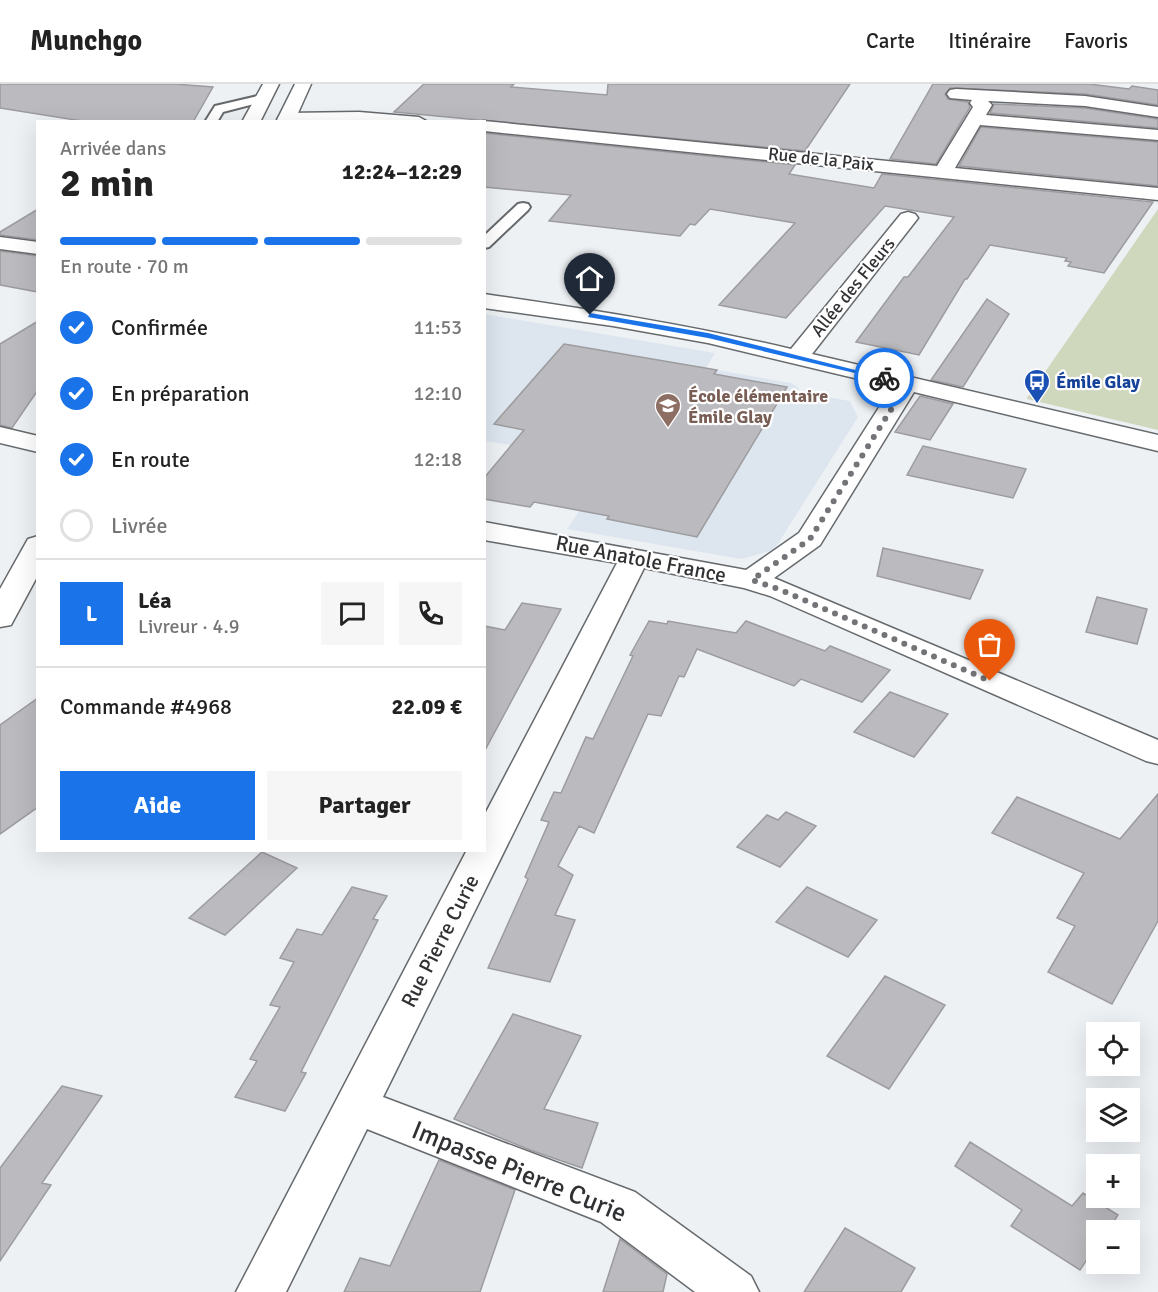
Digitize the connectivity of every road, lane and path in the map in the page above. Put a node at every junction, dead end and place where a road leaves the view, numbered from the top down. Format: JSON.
{"nodes":[{"id":1,"x":303,"y":84,"type":"edge"},
{"id":2,"x":952,"y":89,"type":"edge"},
{"id":3,"x":266,"y":92,"type":"edge"},
{"id":4,"x":1158,"y":112,"type":"edge"},
{"id":5,"x":974,"y":119,"type":"junction"},
{"id":6,"x":212,"y":120,"type":"edge"},
{"id":7,"x":252,"y":120,"type":"edge"},
{"id":8,"x":286,"y":120,"type":"edge"},
{"id":9,"x":395,"y":120,"type":"edge"},
{"id":10,"x":486,"y":126,"type":"edge"},
{"id":11,"x":1158,"y":135,"type":"edge"},
{"id":12,"x":943,"y":172,"type":"junction"},
{"id":13,"x":1158,"y":194,"type":"edge"},
{"id":14,"x":523,"y":207,"type":"dead end"},
{"id":15,"x":908,"y":218,"type":"dead end"},
{"id":16,"x":486,"y":242,"type":"edge"},
{"id":17,"x":0,"y":243,"type":"edge"},
{"id":18,"x":36,"y":248,"type":"edge"},
{"id":19,"x":486,"y":301,"type":"edge"},
{"id":20,"x":798,"y":356,"type":"junction"},
{"id":21,"x":907,"y":384,"type":"junction"},
{"id":22,"x":0,"y":435,"type":"edge"},
{"id":23,"x":1158,"y":443,"type":"edge"},
{"id":24,"x":36,"y":444,"type":"edge"},
{"id":25,"x":486,"y":531,"type":"edge"},
{"id":26,"x":36,"y":549,"type":"edge"},
{"id":27,"x":635,"y":557,"type":"junction"},
{"id":28,"x":752,"y":580,"type":"junction"},
{"id":29,"x":0,"y":618,"type":"edge"},
{"id":30,"x":1158,"y":753,"type":"edge"},
{"id":31,"x":486,"y":850,"type":"edge"},
{"id":32,"x":485,"y":852,"type":"edge"},
{"id":33,"x":356,"y":1106,"type":"junction"},
{"id":34,"x":261,"y":1292,"type":"edge"},
{"id":35,"x":734,"y":1292,"type":"edge"}],
"edges":[{"from":1,"to":8,"type":"street"},
{"from":2,"to":4,"type":"street"},
{"from":2,"to":5,"type":"street"},
{"from":3,"to":6,"type":"lane"},
{"from":3,"to":7,"type":"street"},
{"from":5,"to":11,"type":"street"},
{"from":5,"to":12,"type":"street"},
{"from":8,"to":9,"type":"street"},
{"from":10,"to":12,"type":"street","name":"Rue de la Paix"},
{"from":12,"to":13,"type":"street","name":"Rue de la Paix"},
{"from":14,"to":16,"type":"lane"},
{"from":15,"to":20,"type":"street","name":"Allée des Fleurs"},
{"from":17,"to":18,"type":"street"},
{"from":19,"to":20,"type":"street"},
{"from":20,"to":21,"type":"street"},
{"from":21,"to":23,"type":"street"},
{"from":21,"to":28,"type":"street"},
{"from":22,"to":24,"type":"street"},
{"from":25,"to":27,"type":"street","name":"Rue Anatole France"},
{"from":26,"to":29,"type":"street"},
{"from":27,"to":28,"type":"street","name":"Rue Anatole France"},
{"from":27,"to":31,"type":"street","name":"Rue Pierre Curie"},
{"from":28,"to":30,"type":"street","name":"Rue Anatole France"},
{"from":32,"to":33,"type":"street","name":"Rue Pierre Curie"},
{"from":33,"to":34,"type":"street","name":"Rue Pierre Curie"},
{"from":33,"to":35,"type":"street","name":"Impasse Pierre Curie"}]}
